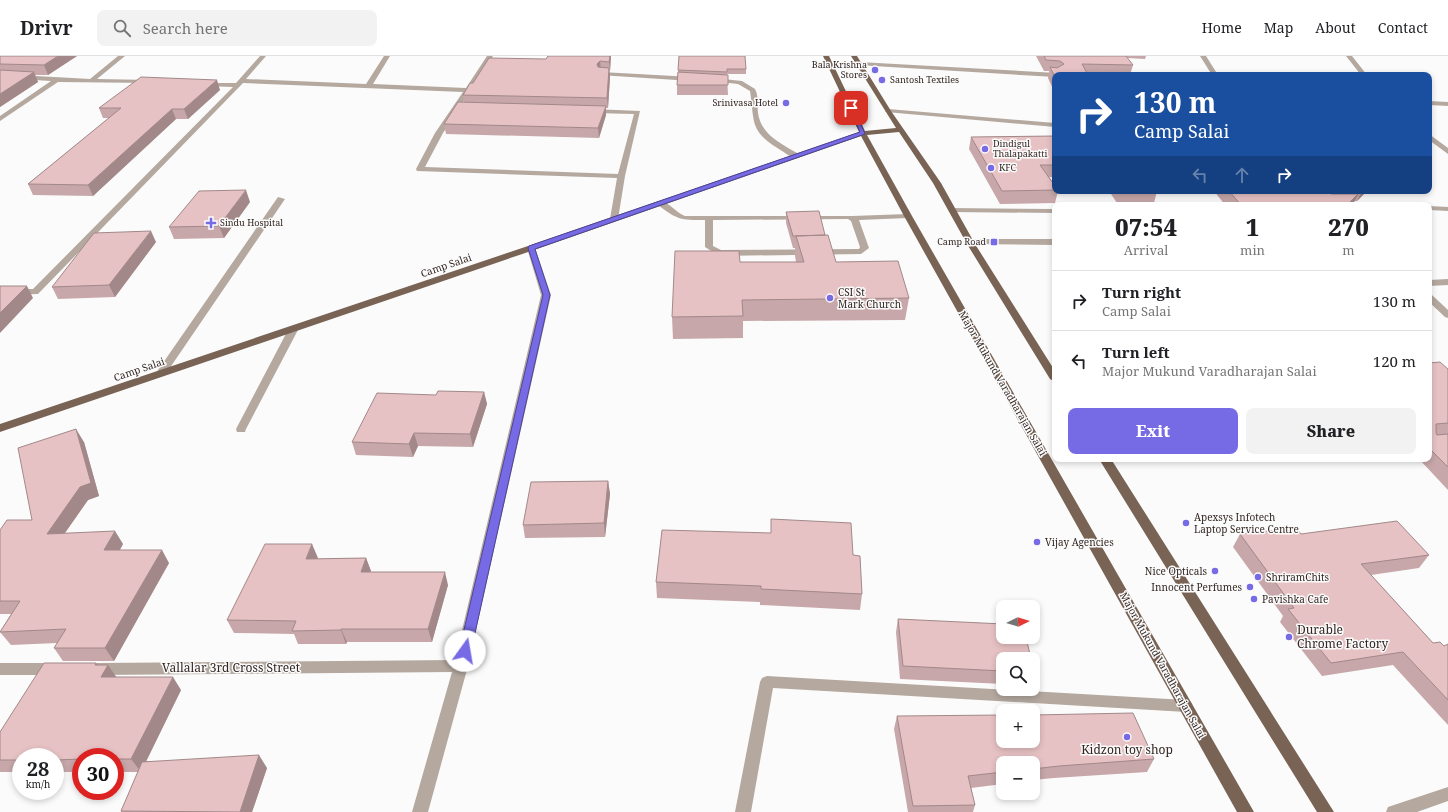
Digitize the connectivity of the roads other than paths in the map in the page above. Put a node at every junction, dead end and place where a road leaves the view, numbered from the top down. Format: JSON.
{"nodes":[{"id":1,"x":122,"y":56,"type":"edge"},
{"id":2,"x":263,"y":56,"type":"edge"},
{"id":3,"x":387,"y":56,"type":"edge"},
{"id":4,"x":490,"y":56,"type":"edge"},
{"id":5,"x":826,"y":56,"type":"edge"},
{"id":6,"x":854,"y":56,"type":"edge"},
{"id":7,"x":1203,"y":56,"type":"edge"},
{"id":8,"x":1349,"y":56,"type":"edge"},
{"id":9,"x":859,"y":64,"type":"junction"},
{"id":10,"x":1212,"y":72,"type":"edge"},
{"id":11,"x":1362,"y":72,"type":"edge"},
{"id":12,"x":601,"y":74,"type":"edge"},
{"id":13,"x":1052,"y":75,"type":"edge"},
{"id":14,"x":0,"y":76,"type":"edge"},
{"id":15,"x":701,"y":79,"type":"edge"},
{"id":16,"x":57,"y":80,"type":"junction"},
{"id":17,"x":708,"y":80,"type":"edge"},
{"id":18,"x":91,"y":81,"type":"junction"},
{"id":19,"x":161,"y":83,"type":"edge"},
{"id":20,"x":240,"y":83,"type":"junction"},
{"id":21,"x":200,"y":84,"type":"edge"},
{"id":22,"x":369,"y":85,"type":"junction"},
{"id":23,"x":467,"y":90,"type":"junction"},
{"id":24,"x":1432,"y":96,"type":"edge"},
{"id":25,"x":1448,"y":97,"type":"edge"},
{"id":26,"x":1432,"y":103,"type":"edge"},
{"id":27,"x":1448,"y":104,"type":"edge"},
{"id":28,"x":582,"y":111,"type":"edge"},
{"id":29,"x":888,"y":111,"type":"junction"},
{"id":30,"x":0,"y":119,"type":"edge"},
{"id":31,"x":1052,"y":125,"type":"edge"},
{"id":32,"x":901,"y":130,"type":"junction"},
{"id":33,"x":863,"y":133,"type":"junction"},
{"id":34,"x":1432,"y":139,"type":"edge"},
{"id":35,"x":1448,"y":152,"type":"edge"},
{"id":36,"x":796,"y":156,"type":"junction"},
{"id":37,"x":621,"y":176,"type":"junction"},
{"id":38,"x":281,"y":199,"type":"dead end"},
{"id":39,"x":661,"y":203,"type":"junction"},
{"id":40,"x":1432,"y":208,"type":"edge"},
{"id":41,"x":1448,"y":209,"type":"edge"},
{"id":42,"x":952,"y":210,"type":"junction"},
{"id":43,"x":1052,"y":211,"type":"edge"},
{"id":44,"x":908,"y":216,"type":"junction"},
{"id":45,"x":852,"y":218,"type":"junction"},
{"id":46,"x":614,"y":219,"type":"junction"},
{"id":47,"x":709,"y":219,"type":"junction"},
{"id":48,"x":970,"y":242,"type":"junction"},
{"id":49,"x":1052,"y":242,"type":"edge"},
{"id":50,"x":531,"y":248,"type":"junction"},
{"id":51,"x":1448,"y":282,"type":"edge"},
{"id":52,"x":1432,"y":283,"type":"edge"},
{"id":53,"x":0,"y":292,"type":"edge"},
{"id":54,"x":1432,"y":300,"type":"edge"},
{"id":55,"x":1448,"y":315,"type":"edge"},
{"id":56,"x":294,"y":328,"type":"junction"},
{"id":57,"x":1052,"y":373,"type":"edge"},
{"id":58,"x":161,"y":374,"type":"junction"},
{"id":59,"x":0,"y":428,"type":"edge"},
{"id":60,"x":241,"y":428,"type":"dead end"},
{"id":61,"x":1107,"y":462,"type":"edge"},
{"id":62,"x":461,"y":666,"type":"junction"},
{"id":63,"x":0,"y":670,"type":"edge"},
{"id":64,"x":1186,"y":706,"type":"junction"},
{"id":65,"x":1448,"y":794,"type":"edge"},
{"id":66,"x":420,"y":812,"type":"edge"},
{"id":67,"x":743,"y":812,"type":"edge"},
{"id":68,"x":1246,"y":812,"type":"edge"},
{"id":69,"x":1326,"y":812,"type":"edge"},
{"id":70,"x":1394,"y":812,"type":"edge"}],
"edges":[{"from":1,"to":18,"type":"street"},
{"from":2,"to":20,"type":"street"},
{"from":3,"to":22,"type":"street"},
{"from":4,"to":23,"type":"street"},
{"from":5,"to":33,"type":"main road","name":"Major Mukund Varadharajan Salai"},
{"from":6,"to":9,"type":"main road"},
{"from":7,"to":10,"type":"street"},
{"from":8,"to":11,"type":"street"},
{"from":9,"to":13,"type":"street"},
{"from":9,"to":29,"type":"main road"},
{"from":12,"to":15,"type":"street"},
{"from":14,"to":16,"type":"street"},
{"from":16,"to":18,"type":"street"},
{"from":16,"to":30,"type":"street"},
{"from":17,"to":36,"type":"street"},
{"from":18,"to":19,"type":"street"},
{"from":20,"to":21,"type":"street"},
{"from":20,"to":22,"type":"street"},
{"from":20,"to":53,"type":"street"},
{"from":22,"to":23,"type":"street"},
{"from":23,"to":37,"type":"street"},
{"from":24,"to":25,"type":"street"},
{"from":26,"to":27,"type":"street"},
{"from":28,"to":37,"type":"street"},
{"from":29,"to":31,"type":"street"},
{"from":29,"to":32,"type":"main road"},
{"from":32,"to":33,"type":"main road","name":"Camp Salai"},
{"from":32,"to":42,"type":"main road"},
{"from":33,"to":36,"type":"main road","name":"Camp Salai"},
{"from":33,"to":44,"type":"main road","name":"Major Mukund Varadharajan Salai"},
{"from":34,"to":35,"type":"street"},
{"from":36,"to":39,"type":"main road","name":"Camp Salai"},
{"from":37,"to":46,"type":"street"},
{"from":38,"to":58,"type":"street"},
{"from":39,"to":46,"type":"main road","name":"Camp Salai"},
{"from":39,"to":47,"type":"street"},
{"from":40,"to":41,"type":"street"},
{"from":42,"to":43,"type":"street"},
{"from":42,"to":48,"type":"main road"},
{"from":44,"to":45,"type":"street"},
{"from":44,"to":64,"type":"main road","name":"Major Mukund Varadharajan Salai"},
{"from":45,"to":47,"type":"street"},
{"from":45,"to":47,"type":"street"},
{"from":46,"to":50,"type":"main road","name":"Camp Salai"},
{"from":48,"to":49,"type":"street"},
{"from":48,"to":57,"type":"main road"},
{"from":50,"to":56,"type":"main road","name":"Camp Salai"},
{"from":50,"to":62,"type":"street"},
{"from":51,"to":52,"type":"street"},
{"from":54,"to":55,"type":"street"},
{"from":56,"to":58,"type":"main road","name":"Camp Salai"},
{"from":56,"to":60,"type":"street"},
{"from":58,"to":59,"type":"main road","name":"Camp Salai"},
{"from":61,"to":69,"type":"main road"},
{"from":62,"to":63,"type":"street","name":"Vallalar 3rd Cross Street"},
{"from":62,"to":66,"type":"street"},
{"from":64,"to":67,"type":"street"},
{"from":64,"to":68,"type":"main road","name":"Major Mukund Varadharajan Salai"},
{"from":65,"to":70,"type":"street"}]}
